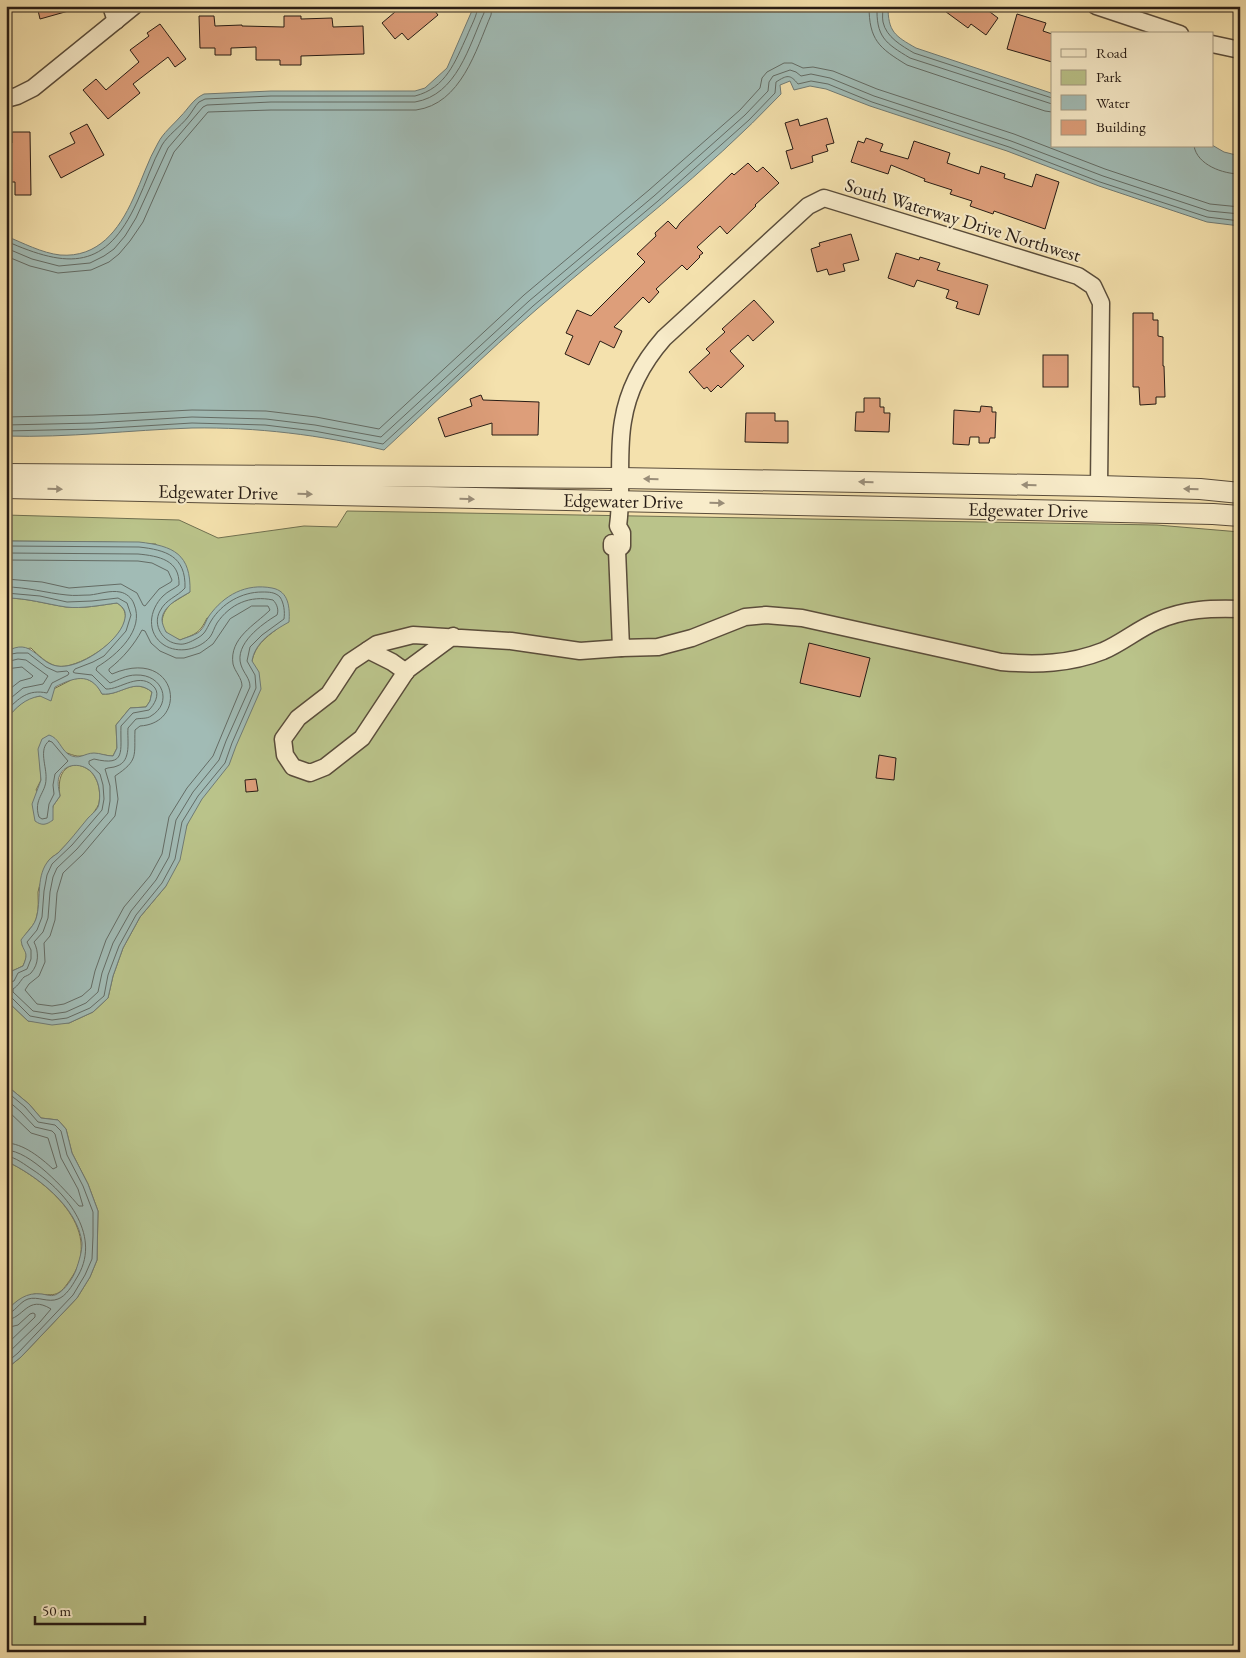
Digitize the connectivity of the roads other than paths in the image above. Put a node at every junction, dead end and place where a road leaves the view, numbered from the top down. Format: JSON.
{"nodes":[{"id":1,"x":134,"y":6,"type":"edge"},
{"id":2,"x":1096,"y":6,"type":"edge"},
{"id":3,"x":113,"y":14,"type":"edge"},
{"id":4,"x":1174,"y":32,"type":"edge"},
{"id":5,"x":1214,"y":44,"type":"edge"},
{"id":6,"x":1240,"y":50,"type":"edge"},
{"id":7,"x":6,"y":99,"type":"edge"},
{"id":8,"x":6,"y":474,"type":"edge"},
{"id":9,"x":620,"y":478,"type":"junction"},
{"id":10,"x":1099,"y":486,"type":"junction"},
{"id":11,"x":6,"y":488,"type":"edge"},
{"id":12,"x":1240,"y":493,"type":"edge"},
{"id":13,"x":620,"y":501,"type":"junction"},
{"id":14,"x":1240,"y":516,"type":"edge"},
{"id":15,"x":1240,"y":610,"type":"edge"},
{"id":16,"x":453,"y":636,"type":"junction"},
{"id":17,"x":621,"y":648,"type":"junction"},
{"id":18,"x":368,"y":650,"type":"junction"},
{"id":19,"x":406,"y":672,"type":"junction"}],
"edges":[{"from":1,"to":3,"type":"street"},
{"from":2,"to":4,"type":"street"},
{"from":3,"to":7,"type":"street"},
{"from":5,"to":6,"type":"street"},
{"from":8,"to":9,"type":"street","name":"Edgewater Drive"},
{"from":10,"to":9,"type":"street","name":"Edgewater Drive","one_way":true},
{"from":9,"to":10,"type":"street","name":"South Waterway Drive Northwest"},
{"from":9,"to":13,"type":"street","name":"South Waterway Drive Northwest"},
{"from":12,"to":10,"type":"street","name":"Edgewater Drive","one_way":true},
{"from":11,"to":13,"type":"street","name":"Edgewater Drive","one_way":true},
{"from":13,"to":14,"type":"street","name":"Edgewater Drive","one_way":true},
{"from":13,"to":17,"type":"street","name":"South Waterway Drive Northwest"},
{"from":15,"to":17,"type":"street"},
{"from":16,"to":17,"type":"street"},
{"from":16,"to":18,"type":"street"},
{"from":16,"to":19,"type":"street"},
{"from":18,"to":19,"type":"street"},
{"from":18,"to":19,"type":"street"}]}
